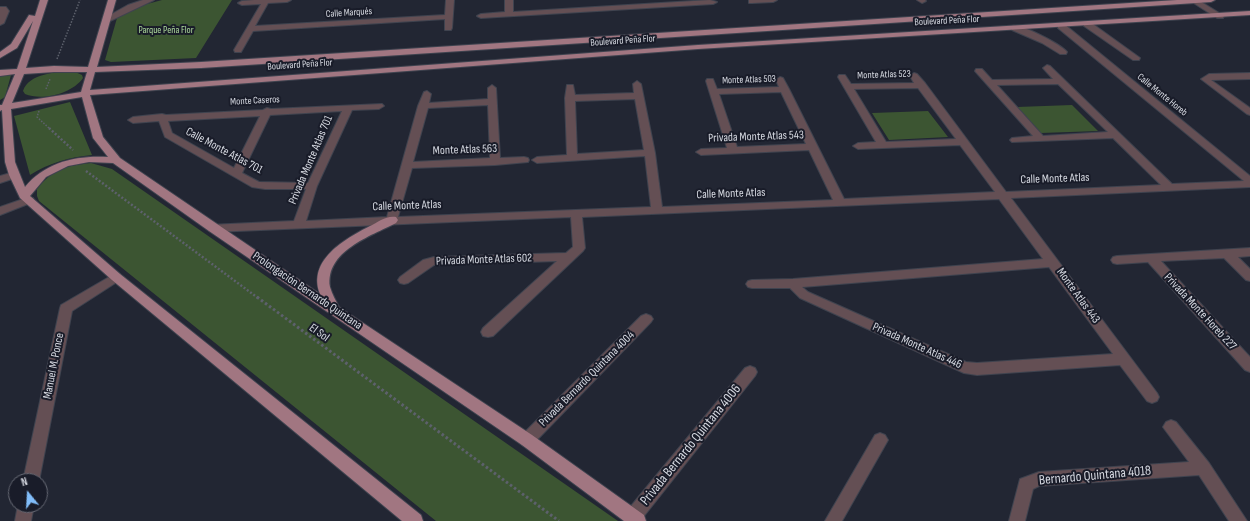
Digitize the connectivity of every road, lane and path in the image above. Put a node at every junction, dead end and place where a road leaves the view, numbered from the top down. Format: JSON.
{"nodes":[{"id":1,"x":112,"y":0,"type":"edge"},
{"id":2,"x":150,"y":0,"type":"edge"},
{"id":3,"x":287,"y":0,"type":"edge"},
{"id":4,"x":450,"y":0,"type":"edge"},
{"id":5,"x":509,"y":0,"type":"edge"},
{"id":6,"x":773,"y":0,"type":"edge"},
{"id":7,"x":1194,"y":0,"type":"edge"},
{"id":8,"x":1206,"y":0,"type":"edge"},
{"id":9,"x":1210,"y":0,"type":"edge"},
{"id":10,"x":266,"y":1,"type":"junction"},
{"id":11,"x":752,"y":1,"type":"edge"},
{"id":12,"x":242,"y":2,"type":"dead end"},
{"id":13,"x":690,"y":2,"type":"edge"},
{"id":14,"x":713,"y":2,"type":"dead end"},
{"id":15,"x":42,"y":4,"type":"edge"},
{"id":16,"x":0,"y":10,"type":"edge"},
{"id":17,"x":757,"y":10,"type":"dead end"},
{"id":18,"x":1250,"y":13,"type":"edge"},
{"id":19,"x":509,"y":14,"type":"junction"},
{"id":20,"x":1231,"y":15,"type":"junction"},
{"id":21,"x":481,"y":16,"type":"dead end"},
{"id":22,"x":1220,"y":16,"type":"junction"},
{"id":23,"x":448,"y":17,"type":"junction"},
{"id":24,"x":107,"y":19,"type":"junction"},
{"id":25,"x":0,"y":21,"type":"edge"},
{"id":26,"x":1087,"y":24,"type":"junction"},
{"id":27,"x":1061,"y":26,"type":"junction"},
{"id":28,"x":448,"y":28,"type":"dead end"},
{"id":29,"x":1015,"y":28,"type":"junction"},
{"id":30,"x":250,"y":29,"type":"junction"},
{"id":31,"x":693,"y":34,"type":"junction"},
{"id":32,"x":698,"y":47,"type":"junction"},
{"id":33,"x":238,"y":50,"type":"dead end"},
{"id":34,"x":1063,"y":52,"type":"dead end"},
{"id":35,"x":0,"y":56,"type":"edge"},
{"id":36,"x":1136,"y":58,"type":"dead end"},
{"id":37,"x":1047,"y":68,"type":"dead end"},
{"id":38,"x":92,"y":70,"type":"junction"},
{"id":39,"x":21,"y":71,"type":"junction"},
{"id":40,"x":979,"y":71,"type":"dead end"},
{"id":41,"x":0,"y":73,"type":"edge"},
{"id":42,"x":914,"y":76,"type":"dead end"},
{"id":43,"x":1250,"y":76,"type":"edge"},
{"id":44,"x":842,"y":77,"type":"dead end"},
{"id":45,"x":780,"y":80,"type":"dead end"},
{"id":46,"x":710,"y":81,"type":"dead end"},
{"id":47,"x":1060,"y":81,"type":"junction"},
{"id":48,"x":990,"y":83,"type":"junction"},
{"id":49,"x":637,"y":84,"type":"dead end"},
{"id":50,"x":922,"y":85,"type":"junction"},
{"id":51,"x":570,"y":87,"type":"dead end"},
{"id":52,"x":848,"y":87,"type":"junction"},
{"id":53,"x":492,"y":88,"type":"dead end"},
{"id":54,"x":785,"y":89,"type":"junction"},
{"id":55,"x":714,"y":92,"type":"junction"},
{"id":56,"x":85,"y":93,"type":"junction"},
{"id":57,"x":427,"y":94,"type":"dead end"},
{"id":58,"x":640,"y":96,"type":"junction"},
{"id":59,"x":570,"y":98,"type":"junction"},
{"id":60,"x":492,"y":102,"type":"junction"},
{"id":61,"x":379,"y":106,"type":"dead end"},
{"id":62,"x":423,"y":106,"type":"junction"},
{"id":63,"x":3,"y":107,"type":"edge"},
{"id":64,"x":348,"y":108,"type":"junction"},
{"id":65,"x":267,"y":111,"type":"junction"},
{"id":66,"x":1250,"y":112,"type":"edge"},
{"id":67,"x":162,"y":117,"type":"junction"},
{"id":68,"x":134,"y":120,"type":"dead end"},
{"id":69,"x":1116,"y":136,"type":"junction"},
{"id":70,"x":1041,"y":139,"type":"junction"},
{"id":71,"x":1015,"y":140,"type":"dead end"},
{"id":72,"x":964,"y":142,"type":"junction"},
{"id":73,"x":883,"y":145,"type":"junction"},
{"id":74,"x":858,"y":146,"type":"dead end"},
{"id":75,"x":813,"y":147,"type":"junction"},
{"id":76,"x":733,"y":150,"type":"junction"},
{"id":77,"x":701,"y":152,"type":"dead end"},
{"id":78,"x":650,"y":153,"type":"junction"},
{"id":79,"x":572,"y":158,"type":"junction"},
{"id":80,"x":78,"y":160,"type":"junction"},
{"id":81,"x":116,"y":160,"type":"junction"},
{"id":82,"x":524,"y":160,"type":"dead end"},
{"id":83,"x":537,"y":160,"type":"dead end"},
{"id":84,"x":495,"y":162,"type":"junction"},
{"id":85,"x":0,"y":164,"type":"edge"},
{"id":86,"x":407,"y":165,"type":"junction"},
{"id":87,"x":237,"y":173,"type":"junction"},
{"id":88,"x":14,"y":174,"type":"junction"},
{"id":89,"x":0,"y":180,"type":"edge"},
{"id":90,"x":1250,"y":182,"type":"edge"},
{"id":91,"x":312,"y":186,"type":"junction"},
{"id":92,"x":1170,"y":188,"type":"junction"},
{"id":93,"x":1003,"y":194,"type":"junction"},
{"id":94,"x":27,"y":198,"type":"junction"},
{"id":95,"x":840,"y":203,"type":"junction"},
{"id":96,"x":657,"y":210,"type":"junction"},
{"id":97,"x":0,"y":211,"type":"edge"},
{"id":98,"x":576,"y":213,"type":"junction"},
{"id":99,"x":392,"y":220,"type":"junction"},
{"id":100,"x":299,"y":224,"type":"junction"},
{"id":101,"x":213,"y":228,"type":"junction"},
{"id":102,"x":1250,"y":252,"type":"edge"},
{"id":103,"x":1227,"y":254,"type":"junction"},
{"id":104,"x":569,"y":257,"type":"junction"},
{"id":105,"x":1150,"y":258,"type":"junction"},
{"id":106,"x":1117,"y":260,"type":"dead end"},
{"id":107,"x":1053,"y":262,"type":"junction"},
{"id":108,"x":116,"y":277,"type":"junction"},
{"id":109,"x":1250,"y":277,"type":"edge"},
{"id":110,"x":404,"y":280,"type":"dead end"},
{"id":111,"x":793,"y":283,"type":"junction"},
{"id":112,"x":752,"y":284,"type":"dead end"},
{"id":113,"x":334,"y":309,"type":"junction"},
{"id":114,"x":646,"y":319,"type":"dead end"},
{"id":115,"x":488,"y":332,"type":"dead end"},
{"id":116,"x":1124,"y":359,"type":"junction"},
{"id":117,"x":1250,"y":366,"type":"edge"},
{"id":118,"x":750,"y":372,"type":"dead end"},
{"id":119,"x":1152,"y":397,"type":"dead end"},
{"id":120,"x":1171,"y":427,"type":"dead end"},
{"id":121,"x":527,"y":440,"type":"junction"},
{"id":122,"x":880,"y":440,"type":"dead end"},
{"id":123,"x":1203,"y":468,"type":"junction"},
{"id":124,"x":33,"y":473,"type":"edge"},
{"id":125,"x":635,"y":519,"type":"edge"},
{"id":126,"x":415,"y":521,"type":"edge"},
{"id":127,"x":559,"y":521,"type":"edge"},
{"id":128,"x":833,"y":521,"type":"edge"},
{"id":129,"x":1016,"y":521,"type":"edge"},
{"id":130,"x":1239,"y":521,"type":"edge"}],
"edges":[{"from":1,"to":24,"type":"main road"},
{"from":2,"to":24,"type":"street"},
{"from":3,"to":10,"type":"street"},
{"from":4,"to":23,"type":"street"},
{"from":5,"to":19,"type":"street"},
{"from":6,"to":11,"type":"street"},
{"from":7,"to":8,"type":"main road","name":"Boulevard Peña Flor"},
{"from":7,"to":22,"type":"street"},
{"from":7,"to":31,"type":"main road","name":"Boulevard Peña Flor"},
{"from":8,"to":9,"type":"main road","name":"Boulevard Peña Flor"},
{"from":8,"to":20,"type":"street"},
{"from":10,"to":12,"type":"street"},
{"from":10,"to":30,"type":"street"},
{"from":11,"to":17,"type":"street"},
{"from":13,"to":14,"type":"street"},
{"from":13,"to":19,"type":"street"},
{"from":15,"to":35,"type":"main road"},
{"from":15,"to":39,"type":"main road"},
{"from":16,"to":25,"type":"street"},
{"from":18,"to":20,"type":"main road","name":"Boulevard Peña Flor"},
{"from":19,"to":21,"type":"street"},
{"from":20,"to":22,"type":"main road","name":"Boulevard Peña Flor"},
{"from":22,"to":26,"type":"main road","name":"Boulevard Peña Flor"},
{"from":23,"to":28,"type":"street"},
{"from":23,"to":30,"type":"street","name":"Calle Marqués"},
{"from":24,"to":38,"type":"main road"},
{"from":26,"to":27,"type":"main road","name":"Boulevard Peña Flor"},
{"from":26,"to":36,"type":"street"},
{"from":27,"to":29,"type":"main road","name":"Boulevard Peña Flor"},
{"from":27,"to":90,"type":"street","name":"Calle Monte Horeb"},
{"from":29,"to":32,"type":"main road","name":"Boulevard Peña Flor"},
{"from":29,"to":34,"type":"street"},
{"from":30,"to":33,"type":"street"},
{"from":31,"to":32,"type":"main road"},
{"from":31,"to":38,"type":"main road","name":"Boulevard Peña Flor"},
{"from":32,"to":56,"type":"main road","name":"Boulevard Peña Flor"},
{"from":37,"to":47,"type":"street"},
{"from":38,"to":39,"type":"main road","name":"Boulevard Peña Flor"},
{"from":38,"to":56,"type":"main road"},
{"from":39,"to":41,"type":"main road","name":"Boulevard Peña Flor"},
{"from":39,"to":63,"type":"main road"},
{"from":40,"to":48,"type":"street"},
{"from":42,"to":50,"type":"street","name":"Monte Atlas 443"},
{"from":43,"to":66,"type":"street"},
{"from":44,"to":52,"type":"street"},
{"from":45,"to":54,"type":"street","name":"Privada Monte Atlas 543"},
{"from":46,"to":55,"type":"street"},
{"from":47,"to":48,"type":"street"},
{"from":47,"to":69,"type":"street"},
{"from":48,"to":70,"type":"street"},
{"from":49,"to":58,"type":"street"},
{"from":50,"to":52,"type":"street","name":"Monte Atlas 523"},
{"from":50,"to":72,"type":"street","name":"Monte Atlas 443"},
{"from":51,"to":59,"type":"street"},
{"from":52,"to":73,"type":"street"},
{"from":53,"to":60,"type":"street"},
{"from":54,"to":55,"type":"street","name":"Monte Atlas 503"},
{"from":54,"to":75,"type":"street","name":"Privada Monte Atlas 543"},
{"from":55,"to":76,"type":"street"},
{"from":56,"to":63,"type":"main road","name":"Boulevard Peña Flor"},
{"from":56,"to":81,"type":"main road","name":"Prolongación Bernardo Quintana"},
{"from":57,"to":62,"type":"street"},
{"from":58,"to":59,"type":"street"},
{"from":58,"to":78,"type":"street"},
{"from":59,"to":79,"type":"street"},
{"from":60,"to":62,"type":"street"},
{"from":60,"to":84,"type":"street"},
{"from":61,"to":64,"type":"street","name":"Monte Caseros"},
{"from":62,"to":86,"type":"street"},
{"from":63,"to":88,"type":"main road"},
{"from":64,"to":65,"type":"street","name":"Monte Caseros"},
{"from":64,"to":91,"type":"street","name":"Privada Monte Atlas 701"},
{"from":65,"to":67,"type":"street","name":"Monte Caseros"},
{"from":65,"to":87,"type":"street"},
{"from":67,"to":68,"type":"street","name":"Monte Caseros"},
{"from":67,"to":87,"type":"street","name":"Calle Monte Atlas 701"},
{"from":69,"to":70,"type":"street"},
{"from":69,"to":92,"type":"street"},
{"from":70,"to":71,"type":"street"},
{"from":72,"to":73,"type":"street"},
{"from":72,"to":93,"type":"street","name":"Monte Atlas 443"},
{"from":73,"to":74,"type":"street"},
{"from":75,"to":76,"type":"street","name":"Privada Monte Atlas 543"},
{"from":75,"to":95,"type":"street","name":"Privada Monte Atlas 543"},
{"from":76,"to":77,"type":"street","name":"Privada Monte Atlas 543"},
{"from":78,"to":79,"type":"street"},
{"from":78,"to":96,"type":"street"},
{"from":79,"to":83,"type":"street"},
{"from":80,"to":81,"type":"main road"},
{"from":80,"to":94,"type":"main road"},
{"from":80,"to":127,"type":"path","name":"El Sol"},
{"from":81,"to":101,"type":"main road","name":"Prolongación Bernardo Quintana"},
{"from":82,"to":84,"type":"street","name":"Monte Atlas 563"},
{"from":84,"to":86,"type":"street","name":"Monte Atlas 563"},
{"from":85,"to":88,"type":"main road"},
{"from":86,"to":99,"type":"street"},
{"from":87,"to":91,"type":"street","name":"Calle Monte Atlas 701"},
{"from":88,"to":89,"type":"street"},
{"from":88,"to":94,"type":"main road"},
{"from":90,"to":92,"type":"street","name":"Calle Monte Atlas"},
{"from":91,"to":100,"type":"street","name":"Privada Monte Atlas 701"},
{"from":92,"to":93,"type":"street","name":"Calle Monte Atlas"},
{"from":93,"to":95,"type":"street","name":"Calle Monte Atlas"},
{"from":93,"to":107,"type":"street","name":"Monte Atlas 443"},
{"from":94,"to":97,"type":"street"},
{"from":94,"to":108,"type":"main road"},
{"from":95,"to":96,"type":"street","name":"Calle Monte Atlas"},
{"from":96,"to":98,"type":"street","name":"Calle Monte Atlas"},
{"from":98,"to":99,"type":"street","name":"Calle Monte Atlas"},
{"from":98,"to":104,"type":"street"},
{"from":99,"to":100,"type":"street","name":"Calle Monte Atlas"},
{"from":99,"to":113,"type":"main road"},
{"from":100,"to":101,"type":"street","name":"Calle Monte Atlas"},
{"from":101,"to":113,"type":"main road","name":"Prolongación Bernardo Quintana"},
{"from":102,"to":103,"type":"street","name":"Privada Monte Horeb 227"},
{"from":103,"to":105,"type":"street","name":"Privada Monte Horeb 227"},
{"from":103,"to":109,"type":"street"},
{"from":104,"to":110,"type":"street","name":"Privada Monte Atlas 602"},
{"from":104,"to":115,"type":"street"},
{"from":105,"to":106,"type":"street","name":"Privada Monte Horeb 227"},
{"from":105,"to":117,"type":"street","name":"Privada Monte Horeb 227"},
{"from":107,"to":111,"type":"street"},
{"from":107,"to":116,"type":"street","name":"Monte Atlas 443"},
{"from":108,"to":124,"type":"street","name":"Manuel M. Ponce"},
{"from":108,"to":126,"type":"main road"},
{"from":111,"to":112,"type":"street"},
{"from":111,"to":116,"type":"street","name":"Privada Monte Atlas 446"},
{"from":113,"to":121,"type":"main road","name":"Prolongación Bernardo Quintana"},
{"from":114,"to":121,"type":"street","name":"Privada Bernardo Quintana 4004"},
{"from":116,"to":119,"type":"street","name":"Monte Atlas 443"},
{"from":118,"to":125,"type":"street","name":"Privada Bernardo Quintana 4006"},
{"from":120,"to":123,"type":"street"},
{"from":121,"to":125,"type":"main road","name":"Prolongación Bernardo Quintana"},
{"from":122,"to":128,"type":"street"},
{"from":123,"to":129,"type":"street","name":"Bernardo Quintana 4018"},
{"from":123,"to":130,"type":"street"}]}
